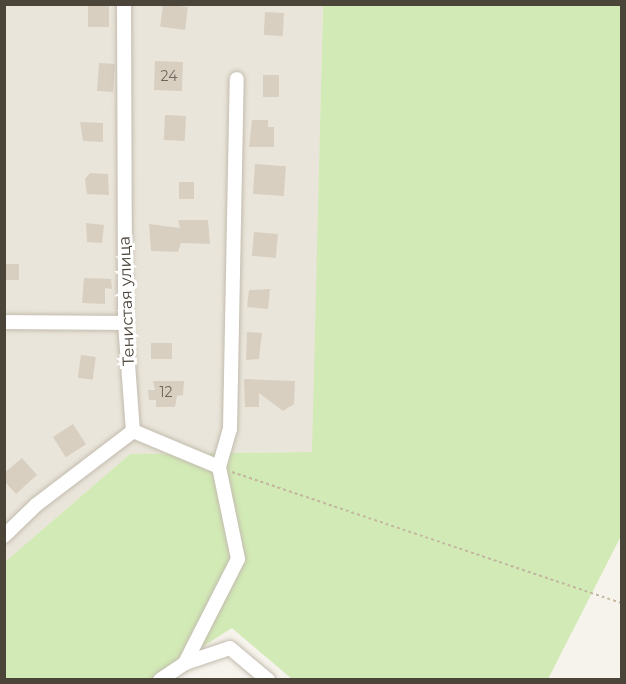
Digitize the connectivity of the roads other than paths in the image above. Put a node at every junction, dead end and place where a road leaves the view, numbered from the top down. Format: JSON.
{"nodes":[{"id":1,"x":124,"y":4,"type":"edge"},
{"id":2,"x":237,"y":79,"type":"dead end"},
{"id":3,"x":4,"y":322,"type":"edge"},
{"id":4,"x":125,"y":323,"type":"junction"},
{"id":5,"x":133,"y":431,"type":"junction"},
{"id":6,"x":219,"y":467,"type":"junction"},
{"id":7,"x":4,"y":536,"type":"edge"},
{"id":8,"x":185,"y":663,"type":"junction"},
{"id":9,"x":160,"y":680,"type":"edge"},
{"id":10,"x":268,"y":680,"type":"edge"}],
"edges":[{"from":1,"to":4,"type":"street","name":"Тенистая улица"},
{"from":2,"to":6,"type":"street"},
{"from":3,"to":4,"type":"street"},
{"from":4,"to":5,"type":"street","name":"Тенистая улица"},
{"from":5,"to":6,"type":"street"},
{"from":5,"to":7,"type":"street"},
{"from":6,"to":8,"type":"street"},
{"from":8,"to":9,"type":"street"},
{"from":8,"to":10,"type":"street"}]}
